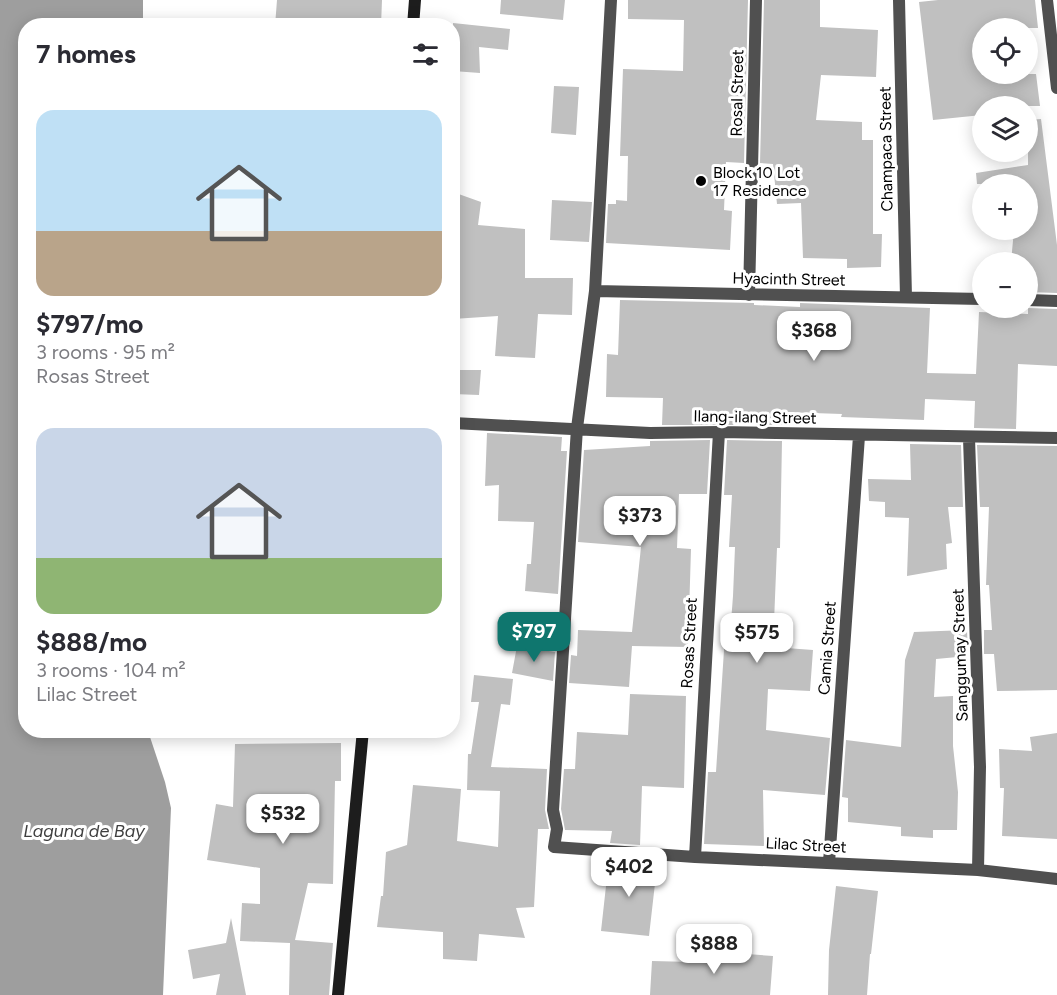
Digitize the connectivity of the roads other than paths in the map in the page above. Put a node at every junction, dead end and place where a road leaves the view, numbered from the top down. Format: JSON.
{"nodes":[{"id":1,"x":415,"y":0,"type":"edge"},
{"id":2,"x":611,"y":0,"type":"edge"},
{"id":3,"x":756,"y":0,"type":"edge"},
{"id":4,"x":899,"y":0,"type":"edge"},
{"id":5,"x":1047,"y":0,"type":"edge"},
{"id":6,"x":414,"y":18,"type":"edge"},
{"id":7,"x":1057,"y":88,"type":"edge"},
{"id":8,"x":595,"y":291,"type":"junction"},
{"id":9,"x":749,"y":295,"type":"junction"},
{"id":10,"x":906,"y":297,"type":"junction"},
{"id":11,"x":972,"y":299,"type":"edge"},
{"id":12,"x":1038,"y":300,"type":"edge"},
{"id":13,"x":1057,"y":301,"type":"edge"},
{"id":14,"x":460,"y":423,"type":"edge"},
{"id":15,"x":577,"y":428,"type":"junction"},
{"id":16,"x":718,"y":432,"type":"junction"},
{"id":17,"x":858,"y":436,"type":"junction"},
{"id":18,"x":969,"y":438,"type":"junction"},
{"id":19,"x":1057,"y":438,"type":"edge"},
{"id":20,"x":362,"y":738,"type":"edge"},
{"id":21,"x":695,"y":857,"type":"junction"},
{"id":22,"x":829,"y":863,"type":"junction"},
{"id":23,"x":978,"y":870,"type":"junction"},
{"id":24,"x":1057,"y":879,"type":"edge"},
{"id":25,"x":338,"y":995,"type":"edge"}],
"edges":[{"from":1,"to":6,"type":"main road"},
{"from":2,"to":8,"type":"street"},
{"from":3,"to":9,"type":"street","name":"Rosal Street"},
{"from":4,"to":10,"type":"street","name":"Champaca Street"},
{"from":5,"to":7,"type":"street"},
{"from":8,"to":9,"type":"street","name":"Hyacinth Street"},
{"from":8,"to":15,"type":"street"},
{"from":9,"to":10,"type":"street","name":"Hyacinth Street"},
{"from":10,"to":11,"type":"street","name":"Hyacinth Street"},
{"from":12,"to":13,"type":"street"},
{"from":14,"to":15,"type":"street","name":"Ilang-ilang Street"},
{"from":15,"to":16,"type":"street","name":"Ilang-ilang Street"},
{"from":15,"to":21,"type":"street","name":"Lilac Street"},
{"from":16,"to":17,"type":"street","name":"Ilang-ilang Street"},
{"from":16,"to":21,"type":"street","name":"Rosas Street"},
{"from":17,"to":18,"type":"street","name":"Ilang-ilang Street"},
{"from":17,"to":22,"type":"street","name":"Camia Street"},
{"from":18,"to":19,"type":"street","name":"Ilang-ilang Street"},
{"from":18,"to":23,"type":"street","name":"Sanggumay Street"},
{"from":20,"to":25,"type":"main road"},
{"from":21,"to":22,"type":"street","name":"Lilac Street"},
{"from":22,"to":23,"type":"street","name":"Lilac Street"},
{"from":23,"to":24,"type":"street","name":"Lilac Street"}]}
